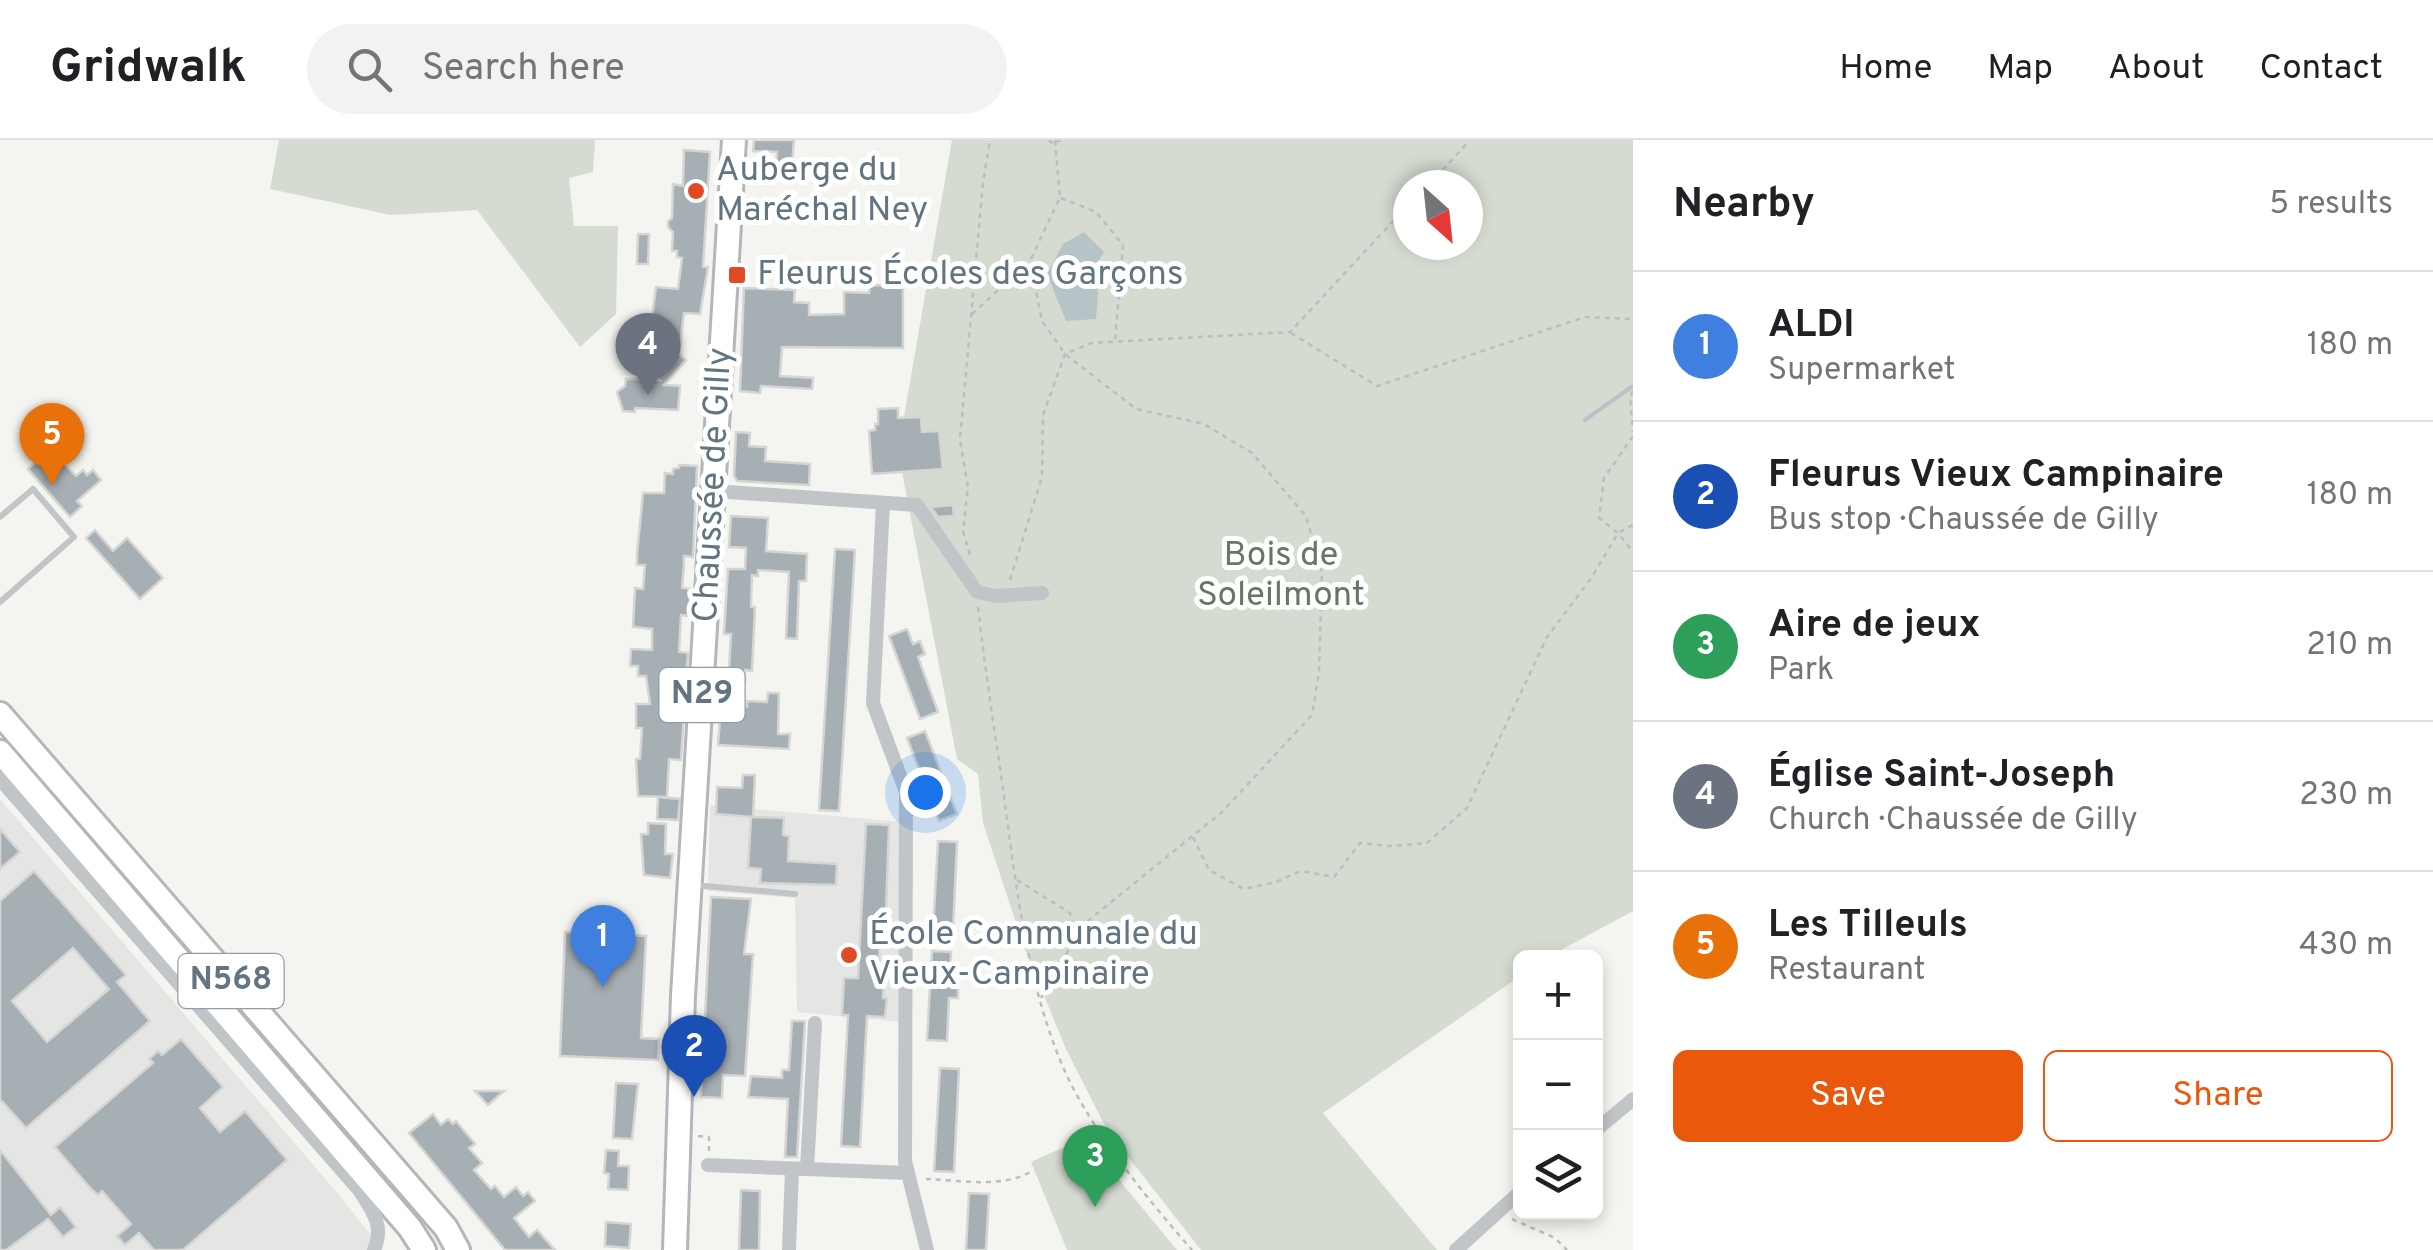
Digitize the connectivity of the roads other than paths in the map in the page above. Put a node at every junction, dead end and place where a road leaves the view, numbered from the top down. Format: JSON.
{"nodes":[{"id":1,"x":734,"y":140,"type":"edge"},
{"id":2,"x":714,"y":490,"type":"junction"},
{"id":3,"x":882,"y":502,"type":"junction"},
{"id":4,"x":0,"y":517,"type":"edge"},
{"id":5,"x":1042,"y":593,"type":"dead end"},
{"id":6,"x":0,"y":602,"type":"edge"},
{"id":7,"x":0,"y":714,"type":"edge"},
{"id":8,"x":0,"y":752,"type":"edge"},
{"id":9,"x":0,"y":779,"type":"edge"},
{"id":10,"x":692,"y":885,"type":"junction"},
{"id":11,"x":795,"y":894,"type":"dead end"},
{"id":12,"x":815,"y":1023,"type":"dead end"},
{"id":13,"x":1633,"y":1099,"type":"edge"},
{"id":14,"x":1603,"y":1124,"type":"edge"},
{"id":15,"x":708,"y":1166,"type":"road end"},
{"id":16,"x":799,"y":1169,"type":"junction"},
{"id":17,"x":909,"y":1176,"type":"junction"},
{"id":18,"x":1513,"y":1198,"type":"edge"},
{"id":19,"x":446,"y":1228,"type":"junction"},
{"id":20,"x":374,"y":1250,"type":"edge"},
{"id":21,"x":424,"y":1250,"type":"edge"},
{"id":22,"x":458,"y":1250,"type":"edge"},
{"id":23,"x":472,"y":1250,"type":"edge"},
{"id":24,"x":676,"y":1250,"type":"edge"},
{"id":25,"x":789,"y":1250,"type":"edge"},
{"id":26,"x":927,"y":1250,"type":"edge"},
{"id":27,"x":1456,"y":1250,"type":"edge"}],
"edges":[{"from":1,"to":2,"type":"main road","name":"Chaussée de Gilly","number":"N29"},
{"from":2,"to":3,"type":"street"},
{"from":2,"to":10,"type":"main road","name":"Chaussée de Gilly","number":"N29"},
{"from":3,"to":5,"type":"street"},
{"from":3,"to":17,"type":"street"},
{"from":4,"to":6,"type":"lane"},
{"from":7,"to":19,"type":"main road","number":"N568"},
{"from":8,"to":21,"type":"main road","number":"N568"},
{"from":9,"to":20,"type":"street"},
{"from":10,"to":11,"type":"lane"},
{"from":10,"to":24,"type":"main road","name":"Chaussée de Gilly","number":"N29"},
{"from":12,"to":16,"type":"street"},
{"from":13,"to":14,"type":"street"},
{"from":15,"to":16,"type":"street"},
{"from":16,"to":17,"type":"street"},
{"from":16,"to":25,"type":"street"},
{"from":17,"to":26,"type":"street"},
{"from":18,"to":27,"type":"street"},
{"from":19,"to":22,"type":"main road","number":"N568"},
{"from":19,"to":23,"type":"street"}]}
